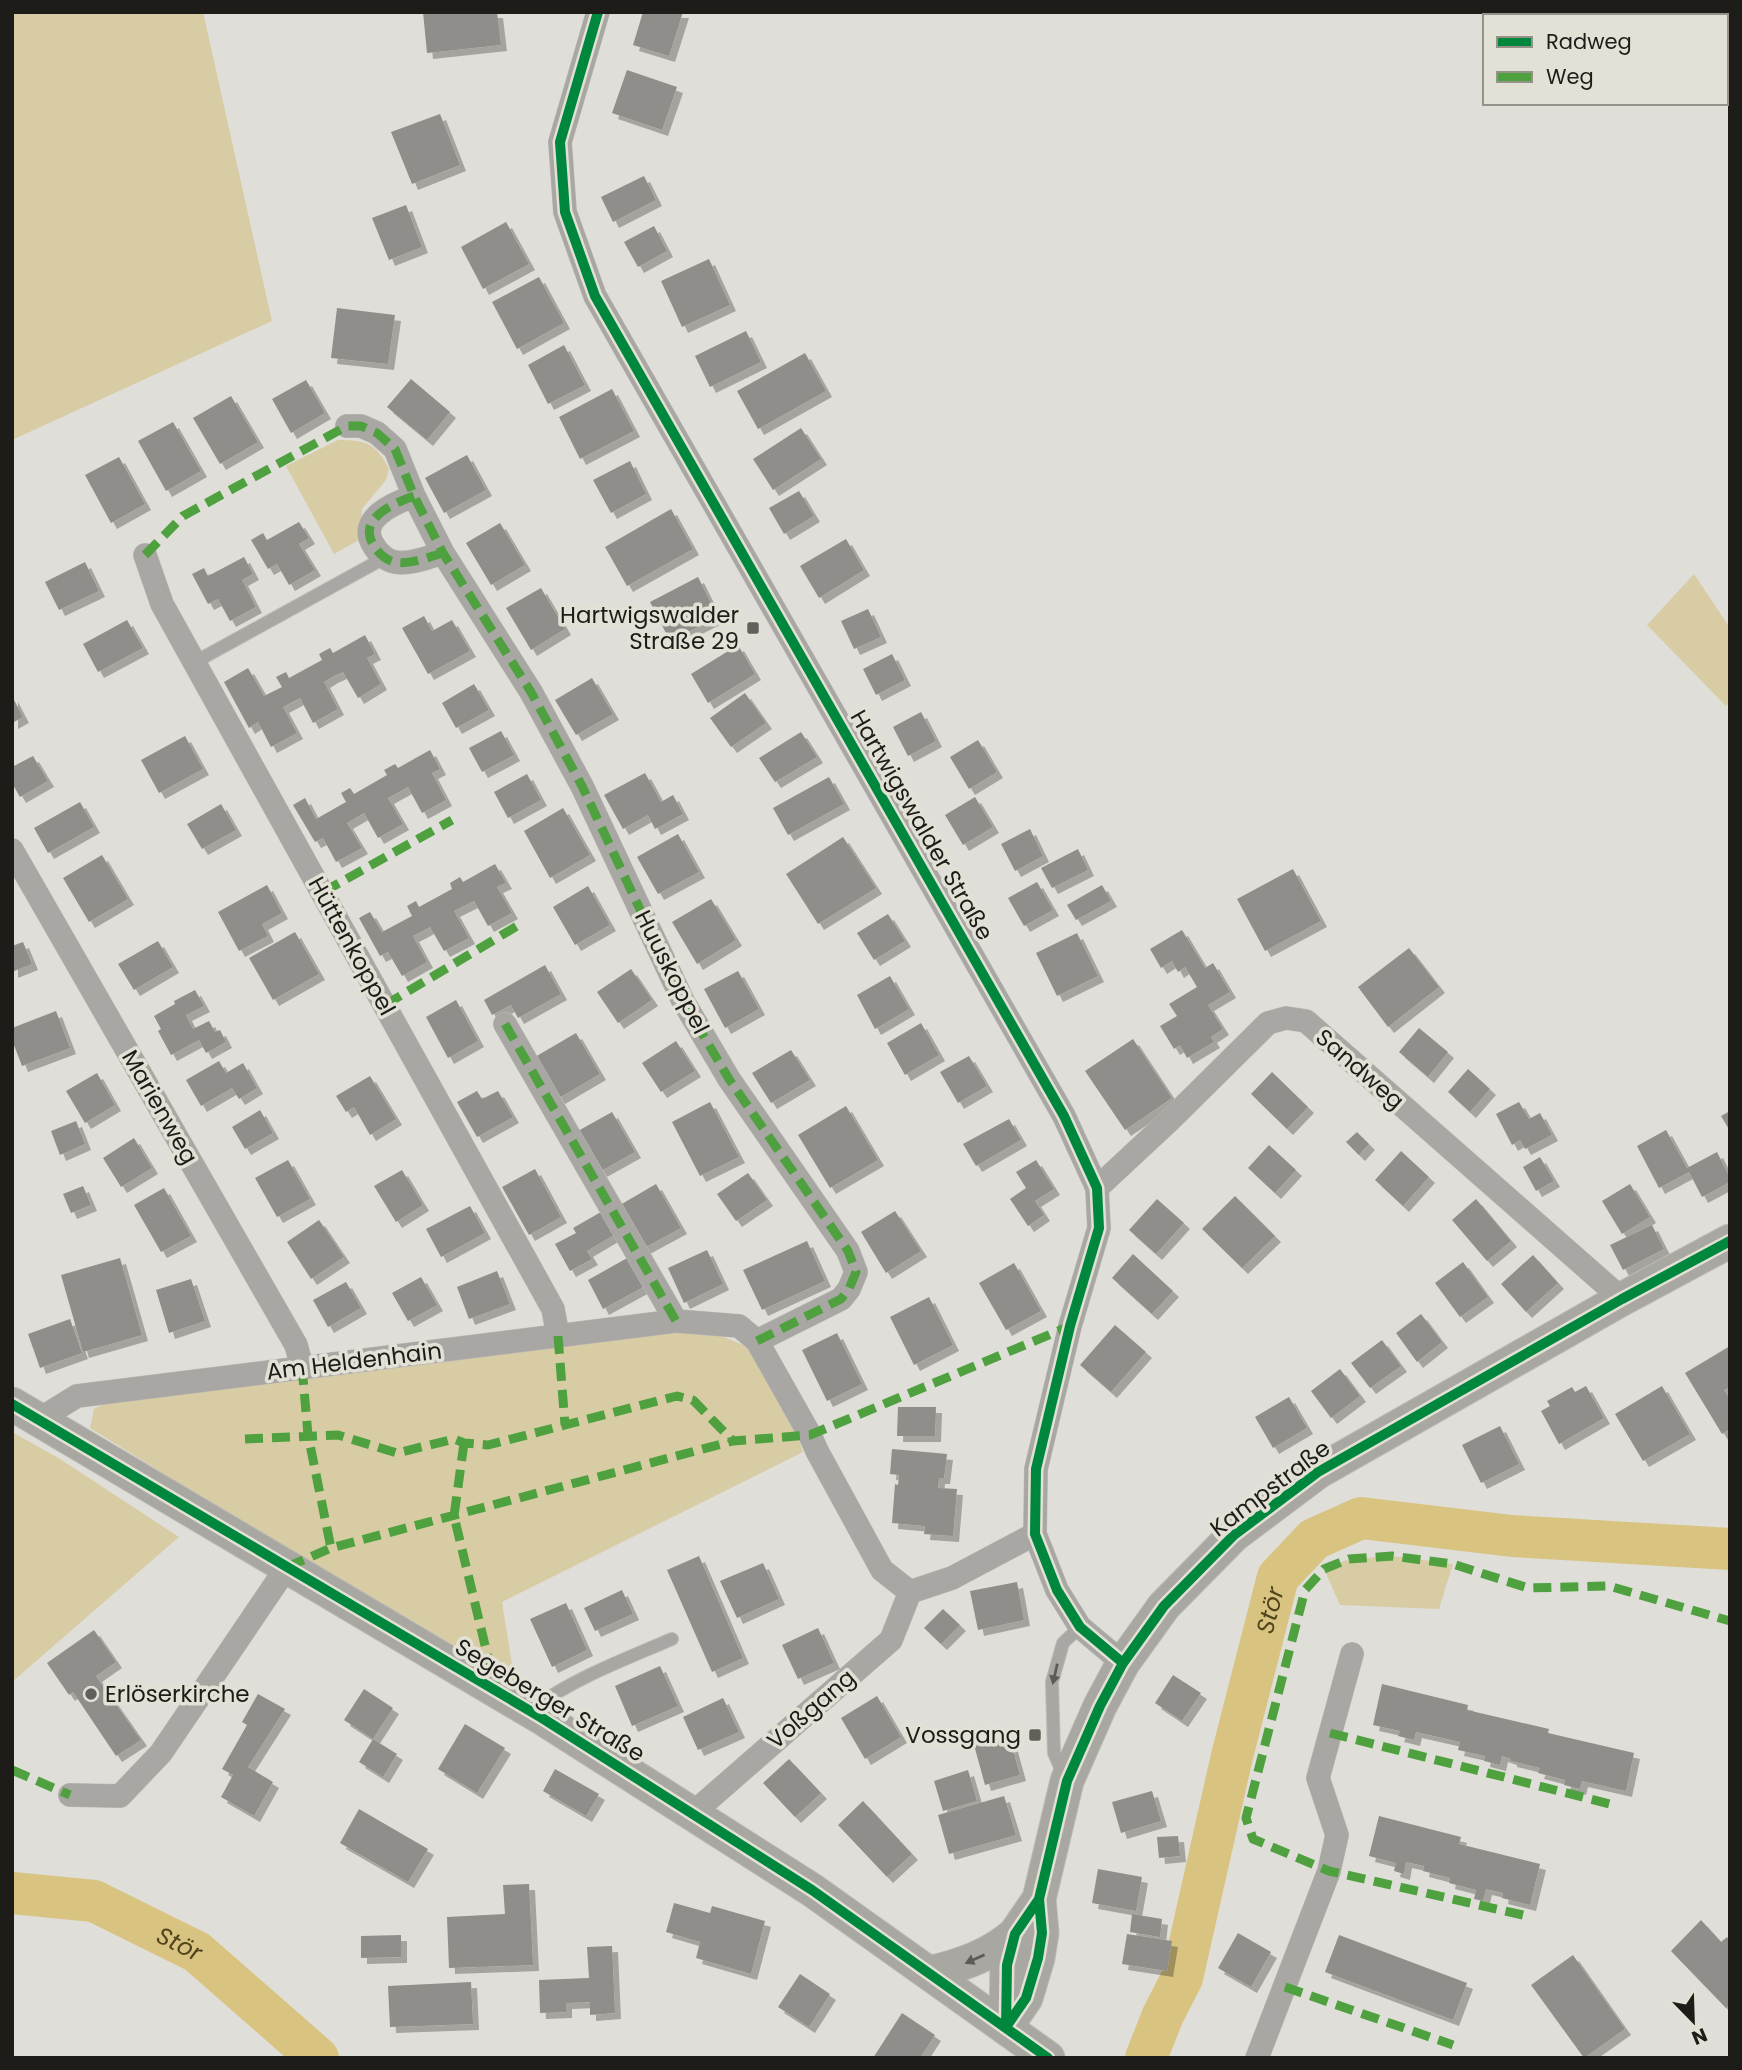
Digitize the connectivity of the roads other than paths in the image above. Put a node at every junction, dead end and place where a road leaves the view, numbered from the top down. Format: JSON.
{"nodes":[{"id":1,"x":598,"y":12,"type":"edge"},
{"id":2,"x":347,"y":426,"type":"dead end"},
{"id":3,"x":414,"y":496,"type":"junction"},
{"id":4,"x":443,"y":553,"type":"junction"},
{"id":5,"x":145,"y":555,"type":"dead end"},
{"id":6,"x":386,"y":557,"type":"junction"},
{"id":7,"x":194,"y":662,"type":"junction"},
{"id":8,"x":12,"y":850,"type":"edge"},
{"id":9,"x":505,"y":1024,"type":"dead end"},
{"id":10,"x":1097,"y":1188,"type":"junction"},
{"id":11,"x":1730,"y":1241,"type":"edge"},
{"id":12,"x":1622,"y":1299,"type":"junction"},
{"id":13,"x":676,"y":1321,"type":"junction"},
{"id":14,"x":558,"y":1336,"type":"junction"},
{"id":15,"x":757,"y":1341,"type":"junction"},
{"id":16,"x":302,"y":1367,"type":"junction"},
{"id":17,"x":25,"y":1412,"type":"edge"},
{"id":18,"x":1035,"y":1534,"type":"junction"},
{"id":19,"x":287,"y":1567,"type":"junction"},
{"id":20,"x":910,"y":1592,"type":"junction"},
{"id":21,"x":1080,"y":1627,"type":"junction"},
{"id":22,"x":672,"y":1639,"type":"dead end"},
{"id":23,"x":1352,"y":1654,"type":"dead end"},
{"id":24,"x":1123,"y":1663,"type":"junction"},
{"id":25,"x":530,"y":1711,"type":"junction"},
{"id":26,"x":1052,"y":1729,"type":"junction"},
{"id":27,"x":1087,"y":1735,"type":"junction"},
{"id":28,"x":1067,"y":1781,"type":"junction"},
{"id":29,"x":70,"y":1796,"type":"dead end"},
{"id":30,"x":693,"y":1813,"type":"junction"},
{"id":31,"x":1038,"y":1899,"type":"junction"},
{"id":32,"x":1015,"y":1934,"type":"junction"},
{"id":33,"x":929,"y":1973,"type":"junction"},
{"id":34,"x":1006,"y":2028,"type":"junction"},
{"id":35,"x":1048,"y":2058,"type":"edge"},
{"id":36,"x":1257,"y":2058,"type":"edge"}],
"edges":[{"from":1,"to":10,"type":"street","name":"Hartwigswalder Straße"},
{"from":2,"to":3,"type":"street","name":"Huuskoppel"},
{"from":3,"to":4,"type":"street","name":"Huuskoppel"},
{"from":3,"to":6,"type":"street"},
{"from":4,"to":6,"type":"street"},
{"from":4,"to":15,"type":"street","name":"Huuskoppel"},
{"from":5,"to":7,"type":"street","name":"Hüttenkoppel"},
{"from":6,"to":7,"type":"lane"},
{"from":7,"to":14,"type":"street","name":"Hüttenkoppel"},
{"from":8,"to":16,"type":"street","name":"Marienweg"},
{"from":9,"to":13,"type":"street"},
{"from":10,"to":12,"type":"street","name":"Sandweg"},
{"from":10,"to":18,"type":"street","name":"Hartwigswalder Straße"},
{"from":11,"to":12,"type":"main road","name":"Kampstraße"},
{"from":12,"to":24,"type":"main road","name":"Kampstraße"},
{"from":13,"to":14,"type":"street","name":"Am Heldenhain"},
{"from":13,"to":15,"type":"street","name":"Am Heldenhain"},
{"from":14,"to":16,"type":"street","name":"Am Heldenhain"},
{"from":15,"to":20,"type":"street"},
{"from":16,"to":17,"type":"street","name":"Am Heldenhain"},
{"from":17,"to":19,"type":"main road","name":"Segeberger Straße"},
{"from":18,"to":20,"type":"street"},
{"from":18,"to":21,"type":"street","name":"Hartwigswalder Straße"},
{"from":19,"to":25,"type":"main road","name":"Segeberger Straße"},
{"from":19,"to":29,"type":"street"},
{"from":20,"to":30,"type":"street","name":"Voßgang"},
{"from":21,"to":24,"type":"street","name":"Hartwigswalder Straße"},
{"from":21,"to":26,"type":"lane","one_way":true},
{"from":22,"to":25,"type":"lane"},
{"from":23,"to":36,"type":"street"},
{"from":24,"to":27,"type":"main road","name":"Kampstraße"},
{"from":25,"to":30,"type":"main road","name":"Segeberger Straße"},
{"from":26,"to":27,"type":"lane"},
{"from":26,"to":28,"type":"lane"},
{"from":27,"to":28,"type":"main road","name":"Kampstraße"},
{"from":28,"to":31,"type":"main road","name":"Kampstraße"},
{"from":30,"to":33,"type":"main road","name":"Segeberger Straße"},
{"from":31,"to":32,"type":"main road","name":"Kampstraße"},
{"from":31,"to":34,"type":"main road","name":"Kampstraße"},
{"from":32,"to":33,"type":"main road","one_way":true},
{"from":32,"to":34,"type":"main road","name":"Kampstraße"},
{"from":33,"to":34,"type":"main road","name":"Segeberger Straße"},
{"from":34,"to":35,"type":"main road","name":"Segeberger Straße"}]}
